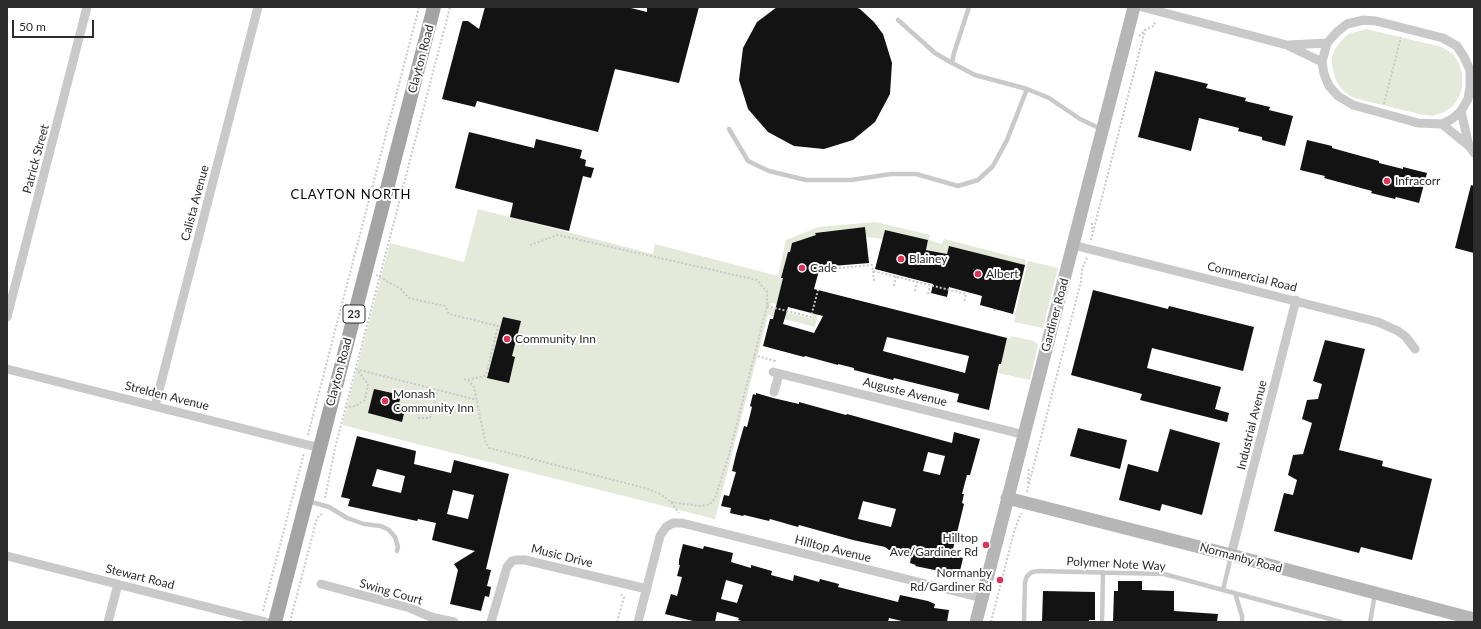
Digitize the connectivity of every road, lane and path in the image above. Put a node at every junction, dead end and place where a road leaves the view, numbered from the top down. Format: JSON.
{"nodes":[{"id":1,"x":88,"y":7,"type":"edge"},
{"id":2,"x":258,"y":7,"type":"edge"},
{"id":3,"x":419,"y":7,"type":"edge"},
{"id":4,"x":434,"y":7,"type":"edge"},
{"id":5,"x":450,"y":7,"type":"edge"},
{"id":6,"x":969,"y":7,"type":"edge"},
{"id":7,"x":1134,"y":7,"type":"edge"},
{"id":8,"x":1142,"y":7,"type":"edge"},
{"id":9,"x":898,"y":20,"type":"dead end"},
{"id":10,"x":1404,"y":27,"type":"junction"},
{"id":11,"x":1145,"y":30,"type":"dead end"},
{"id":12,"x":1327,"y":43,"type":"junction"},
{"id":13,"x":1287,"y":45,"type":"junction"},
{"id":14,"x":1322,"y":62,"type":"junction"},
{"id":15,"x":952,"y":63,"type":"junction"},
{"id":16,"x":1027,"y":89,"type":"junction"},
{"id":17,"x":1461,"y":111,"type":"junction"},
{"id":18,"x":1382,"y":113,"type":"junction"},
{"id":19,"x":1442,"y":124,"type":"junction"},
{"id":20,"x":729,"y":129,"type":"dead end"},
{"id":21,"x":1103,"y":130,"type":"junction"},
{"id":22,"x":1471,"y":150,"type":"edge"},
{"id":23,"x":1092,"y":234,"type":"dead end"},
{"id":24,"x":530,"y":245,"type":"dead end"},
{"id":25,"x":1074,"y":245,"type":"junction"},
{"id":26,"x":827,"y":269,"type":"dead end"},
{"id":27,"x":1082,"y":269,"type":"dead end"},
{"id":28,"x":366,"y":270,"type":"junction"},
{"id":29,"x":873,"y":271,"type":"junction"},
{"id":30,"x":896,"y":276,"type":"junction"},
{"id":31,"x":380,"y":278,"type":"junction"},
{"id":32,"x":874,"y":280,"type":"dead end"},
{"id":33,"x":917,"y":282,"type":"junction"},
{"id":34,"x":930,"y":285,"type":"junction"},
{"id":35,"x":894,"y":286,"type":"dead end"},
{"id":36,"x":818,"y":290,"type":"dead end"},
{"id":37,"x":915,"y":291,"type":"dead end"},
{"id":38,"x":928,"y":294,"type":"dead end"},
{"id":39,"x":1296,"y":300,"type":"junction"},
{"id":40,"x":964,"y":303,"type":"dead end"},
{"id":41,"x":767,"y":306,"type":"junction"},
{"id":42,"x":7,"y":317,"type":"edge"},
{"id":43,"x":1415,"y":349,"type":"dead end"},
{"id":44,"x":754,"y":355,"type":"junction"},
{"id":45,"x":341,"y":365,"type":"junction"},
{"id":46,"x":7,"y":369,"type":"edge"},
{"id":47,"x":356,"y":369,"type":"junction"},
{"id":48,"x":776,"y":373,"type":"junction"},
{"id":49,"x":464,"y":378,"type":"dead end"},
{"id":50,"x":468,"y":380,"type":"junction"},
{"id":51,"x":438,"y":390,"type":"junction"},
{"id":52,"x":774,"y":392,"type":"dead end"},
{"id":53,"x":477,"y":400,"type":"junction"},
{"id":54,"x":331,"y":402,"type":"junction"},
{"id":55,"x":155,"y":406,"type":"junction"},
{"id":56,"x":346,"y":407,"type":"junction"},
{"id":57,"x":418,"y":418,"type":"dead end"},
{"id":58,"x":1024,"y":435,"type":"junction"},
{"id":59,"x":306,"y":445,"type":"junction"},
{"id":60,"x":320,"y":448,"type":"junction"},
{"id":61,"x":1028,"y":486,"type":"dead end"},
{"id":62,"x":1007,"y":498,"type":"junction"},
{"id":63,"x":306,"y":500,"type":"junction"},
{"id":64,"x":671,"y":502,"type":"junction"},
{"id":65,"x":324,"y":505,"type":"junction"},
{"id":66,"x":1018,"y":519,"type":"dead end"},
{"id":67,"x":678,"y":522,"type":"junction"},
{"id":68,"x":397,"y":551,"type":"dead end"},
{"id":69,"x":1231,"y":555,"type":"junction"},
{"id":70,"x":7,"y":556,"type":"edge"},
{"id":71,"x":1103,"y":572,"type":"junction"},
{"id":72,"x":612,"y":581,"type":"junction"},
{"id":73,"x":118,"y":584,"type":"junction"},
{"id":74,"x":321,"y":584,"type":"dead end"},
{"id":75,"x":647,"y":589,"type":"junction"},
{"id":76,"x":1223,"y":590,"type":"junction"},
{"id":77,"x":1235,"y":593,"type":"junction"},
{"id":78,"x":1376,"y":593,"type":"junction"},
{"id":79,"x":982,"y":598,"type":"junction"},
{"id":80,"x":1474,"y":619,"type":"edge"},
{"id":81,"x":108,"y":622,"type":"edge"},
{"id":82,"x":267,"y":622,"type":"edge"},
{"id":83,"x":290,"y":622,"type":"edge"},
{"id":84,"x":454,"y":622,"type":"edge"},
{"id":85,"x":492,"y":622,"type":"edge"},
{"id":86,"x":617,"y":622,"type":"edge"},
{"id":87,"x":638,"y":622,"type":"edge"},
{"id":88,"x":976,"y":622,"type":"edge"},
{"id":89,"x":990,"y":622,"type":"edge"},
{"id":90,"x":1024,"y":622,"type":"edge"},
{"id":91,"x":1102,"y":622,"type":"edge"},
{"id":92,"x":1242,"y":622,"type":"edge"},
{"id":93,"x":1341,"y":622,"type":"edge"},
{"id":94,"x":1370,"y":622,"type":"edge"}],
"edges":[{"from":1,"to":42,"type":"street","name":"Patrick Street"},
{"from":2,"to":55,"type":"street","name":"Calista Avenue"},
{"from":3,"to":59,"type":"path"},
{"from":4,"to":28,"type":"main road","name":"Clayton Road","number":"23"},
{"from":5,"to":31,"type":"path"},
{"from":6,"to":15,"type":"lane"},
{"from":7,"to":21,"type":"street","name":"Gardiner Road"},
{"from":8,"to":13,"type":"street"},
{"from":9,"to":15,"type":"lane"},
{"from":10,"to":12,"type":"street"},
{"from":10,"to":17,"type":"street"},
{"from":10,"to":18,"type":"path"},
{"from":11,"to":23,"type":"path"},
{"from":12,"to":13,"type":"street"},
{"from":12,"to":14,"type":"street"},
{"from":13,"to":14,"type":"street"},
{"from":14,"to":18,"type":"street"},
{"from":15,"to":16,"type":"lane"},
{"from":16,"to":20,"type":"lane"},
{"from":16,"to":21,"type":"lane"},
{"from":17,"to":19,"type":"street"},
{"from":17,"to":22,"type":"street"},
{"from":18,"to":19,"type":"street"},
{"from":19,"to":22,"type":"street"},
{"from":21,"to":25,"type":"street","name":"Gardiner Road"},
{"from":24,"to":41,"type":"path"},
{"from":25,"to":39,"type":"street","name":"Commercial Road"},
{"from":25,"to":58,"type":"street","name":"Gardiner Road"},
{"from":26,"to":29,"type":"path"},
{"from":27,"to":61,"type":"path"},
{"from":28,"to":31,"type":"path"},
{"from":28,"to":45,"type":"main road","name":"Clayton Road","number":"23"},
{"from":29,"to":30,"type":"path"},
{"from":29,"to":32,"type":"path"},
{"from":30,"to":33,"type":"path"},
{"from":30,"to":35,"type":"path"},
{"from":31,"to":47,"type":"path"},
{"from":31,"to":50,"type":"path"},
{"from":33,"to":34,"type":"path"},
{"from":33,"to":37,"type":"path"},
{"from":34,"to":38,"type":"path"},
{"from":34,"to":40,"type":"path"},
{"from":36,"to":41,"type":"path"},
{"from":39,"to":43,"type":"street","name":"Commercial Road"},
{"from":39,"to":69,"type":"street","name":"Industrial Avenue"},
{"from":41,"to":44,"type":"path"},
{"from":44,"to":48,"type":"path"},
{"from":44,"to":64,"type":"path"},
{"from":45,"to":47,"type":"path"},
{"from":45,"to":54,"type":"main road","name":"Clayton Road","number":"23"},
{"from":46,"to":55,"type":"street","name":"Strelden Avenue"},
{"from":47,"to":51,"type":"path"},
{"from":47,"to":56,"type":"path"},
{"from":47,"to":56,"type":"path"},
{"from":48,"to":52,"type":"street"},
{"from":48,"to":58,"type":"street","name":"Auguste Avenue"},
{"from":49,"to":50,"type":"path"},
{"from":50,"to":53,"type":"path"},
{"from":51,"to":53,"type":"path"},
{"from":51,"to":57,"type":"path"},
{"from":53,"to":64,"type":"path"},
{"from":54,"to":56,"type":"path"},
{"from":54,"to":60,"type":"main road","name":"Clayton Road","number":"23"},
{"from":55,"to":59,"type":"street","name":"Strelden Avenue"},
{"from":56,"to":65,"type":"path"},
{"from":58,"to":62,"type":"street","name":"Gardiner Road"},
{"from":59,"to":60,"type":"street","name":"Strelden Avenue"},
{"from":59,"to":82,"type":"path"},
{"from":60,"to":63,"type":"main road","name":"Clayton Road","number":"23"},
{"from":62,"to":69,"type":"street","name":"Normanby Road"},
{"from":62,"to":79,"type":"street","name":"Gardiner Road"},
{"from":63,"to":65,"type":"lane"},
{"from":63,"to":82,"type":"main road","name":"Clayton Road","number":"23"},
{"from":64,"to":67,"type":"path"},
{"from":65,"to":68,"type":"lane"},
{"from":65,"to":83,"type":"path"},
{"from":66,"to":89,"type":"path"},
{"from":67,"to":75,"type":"street"},
{"from":67,"to":79,"type":"street","name":"Hilltop Avenue"},
{"from":69,"to":76,"type":"lane"},
{"from":69,"to":78,"type":"street","name":"Normanby Road"},
{"from":70,"to":73,"type":"street","name":"Stewart Road"},
{"from":71,"to":76,"type":"lane","name":"Polymer Note Way"},
{"from":71,"to":90,"type":"lane","name":"Polymer Note Way"},
{"from":71,"to":91,"type":"lane"},
{"from":72,"to":75,"type":"street","name":"Music Drive"},
{"from":72,"to":85,"type":"street","name":"Music Drive"},
{"from":72,"to":86,"type":"path"},
{"from":73,"to":81,"type":"street"},
{"from":73,"to":82,"type":"street","name":"Stewart Road"},
{"from":74,"to":84,"type":"street","name":"Swing Court"},
{"from":75,"to":87,"type":"street"},
{"from":76,"to":77,"type":"lane","name":"Polymer Note Way"},
{"from":77,"to":92,"type":"lane"},
{"from":77,"to":93,"type":"lane","name":"Polymer Note Way"},
{"from":78,"to":80,"type":"street","name":"Normanby Road"},
{"from":78,"to":94,"type":"lane"},
{"from":79,"to":88,"type":"street","name":"Gardiner Road"}]}
